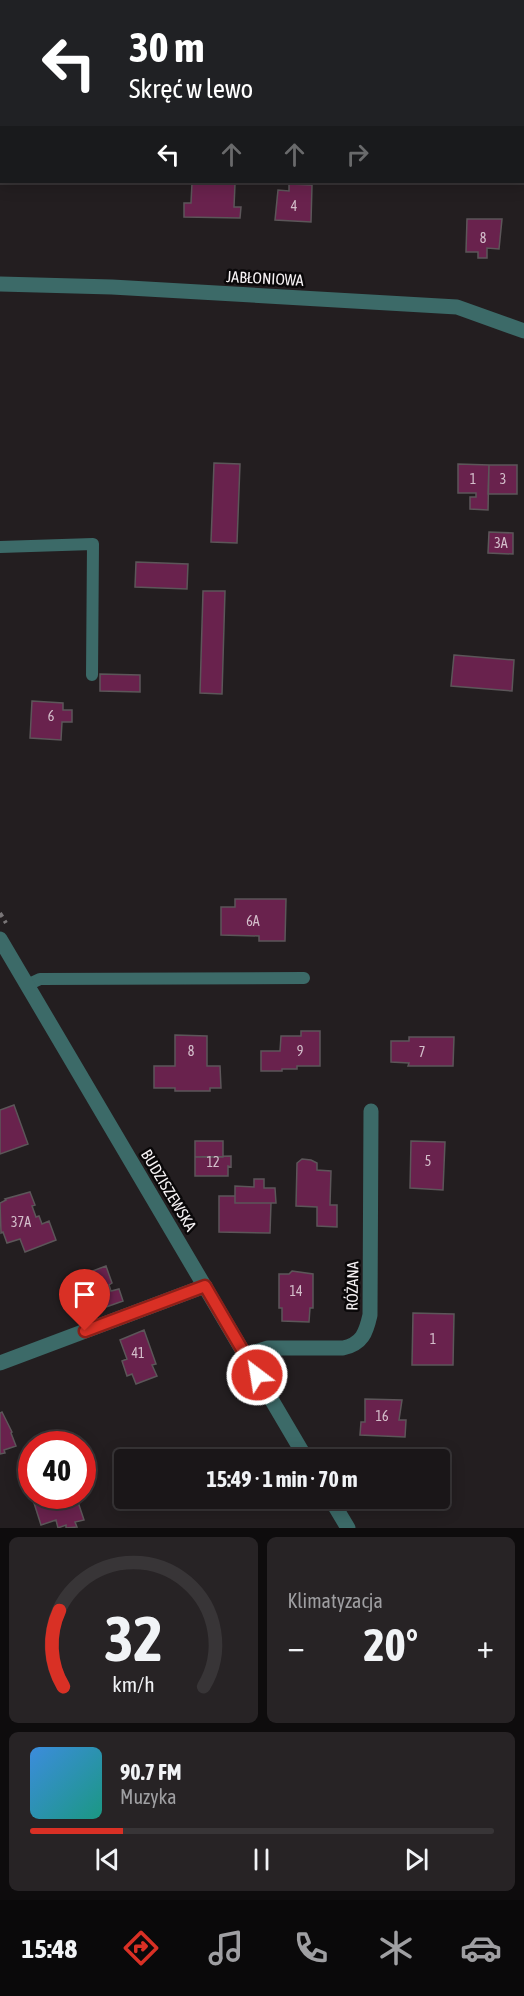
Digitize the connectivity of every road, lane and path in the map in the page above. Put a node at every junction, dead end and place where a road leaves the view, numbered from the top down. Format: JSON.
{"nodes":[{"id":1,"x":0,"y":284,"type":"edge"},
{"id":2,"x":524,"y":332,"type":"edge"},
{"id":3,"x":0,"y":547,"type":"edge"},
{"id":4,"x":92,"y":675,"type":"dead end"},
{"id":5,"x":0,"y":939,"type":"edge"},
{"id":6,"x":304,"y":978,"type":"dead end"},
{"id":7,"x":27,"y":984,"type":"junction"},
{"id":8,"x":371,"y":1111,"type":"dead end"},
{"id":9,"x":205,"y":1286,"type":"junction"},
{"id":10,"x":245,"y":1355,"type":"junction"},
{"id":11,"x":0,"y":1363,"type":"edge"},
{"id":12,"x":301,"y":1449,"type":"edge"},
{"id":13,"x":337,"y":1509,"type":"edge"},
{"id":14,"x":348,"y":1528,"type":"edge"}],
"edges":[{"from":1,"to":2,"type":"street","name":"JABŁONIOWA"},
{"from":3,"to":4,"type":"lane"},
{"from":5,"to":7,"type":"street","name":"BUDZISZEWSKA"},
{"from":6,"to":7,"type":"lane"},
{"from":7,"to":9,"type":"street","name":"BUDZISZEWSKA"},
{"from":8,"to":10,"type":"street","name":"RÓŻANA"},
{"from":9,"to":10,"type":"street","name":"BUDZISZEWSKA"},
{"from":9,"to":11,"type":"street"},
{"from":10,"to":12,"type":"street","name":"BUDZISZEWSKA"},
{"from":13,"to":14,"type":"street"}]}
